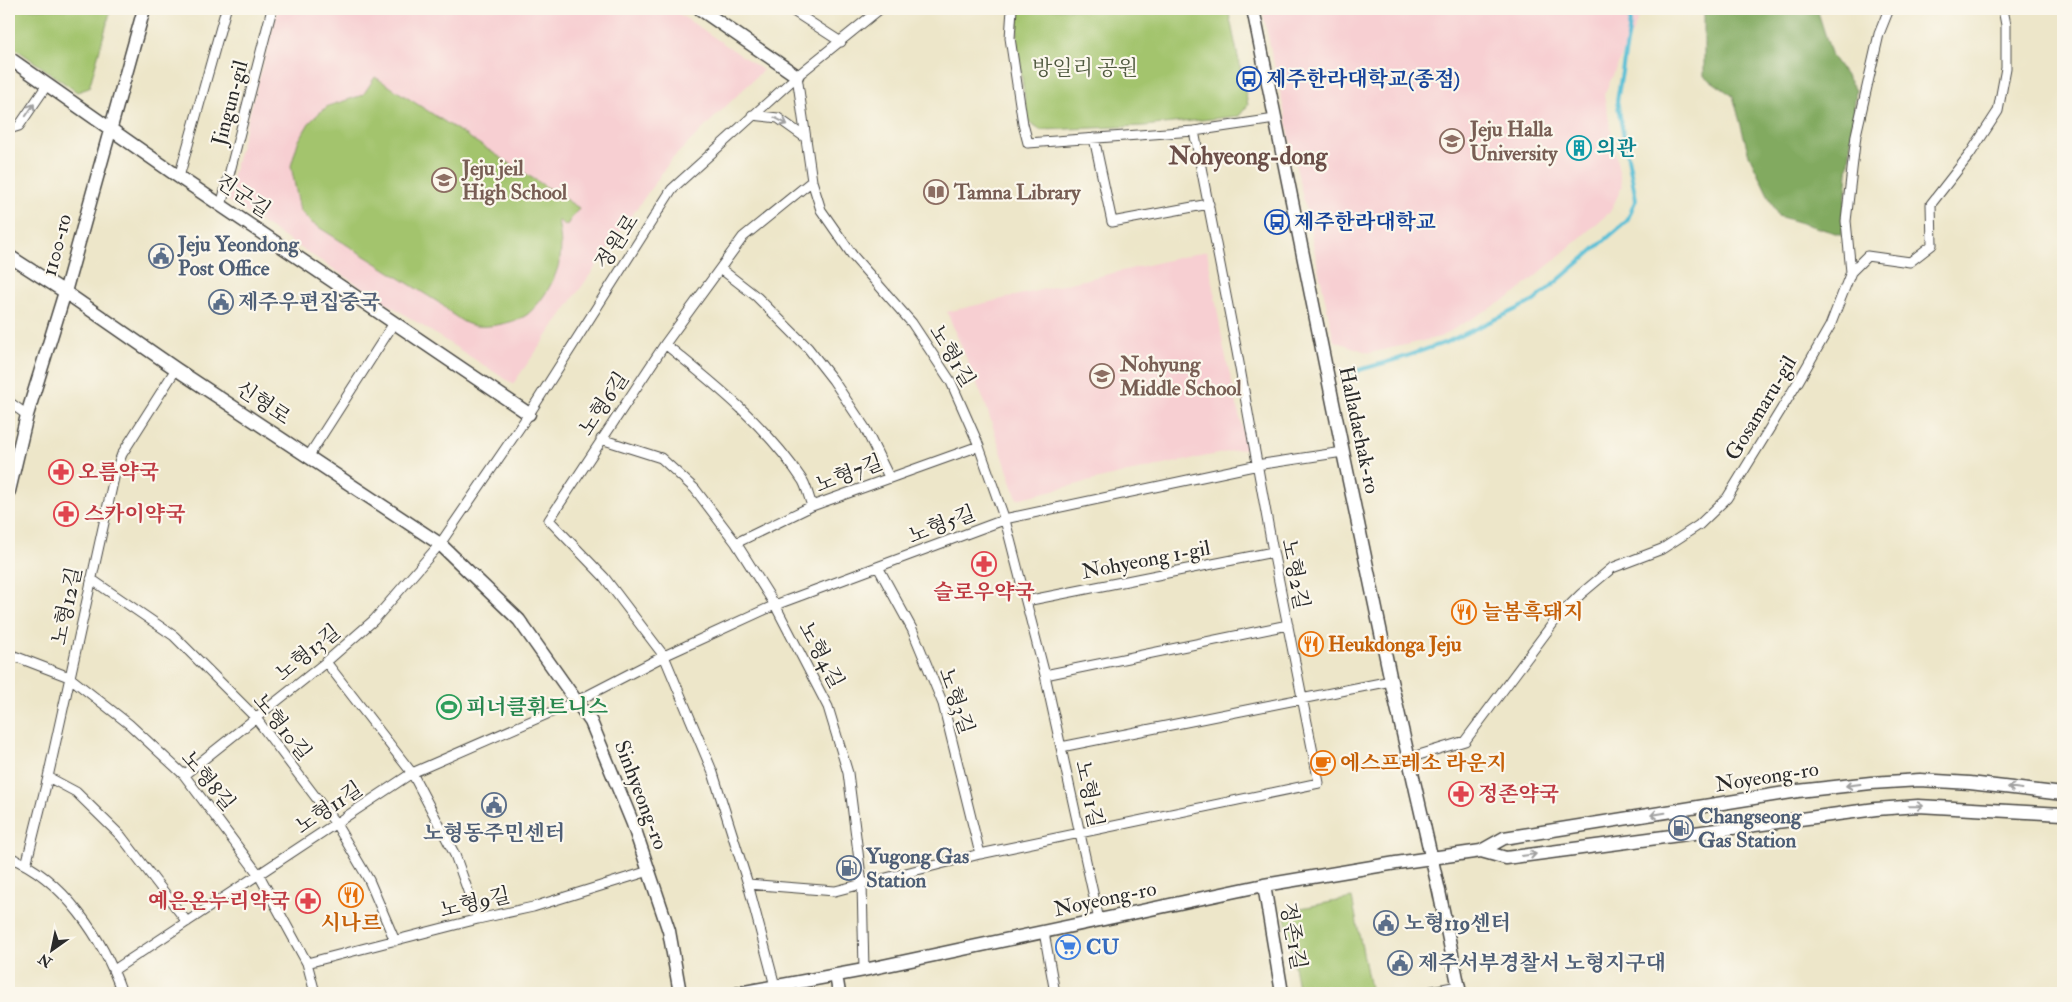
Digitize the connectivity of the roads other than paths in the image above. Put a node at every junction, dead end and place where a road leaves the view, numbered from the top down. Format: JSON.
{"nodes":[{"id":1,"x":144,"y":9,"type":"edge"},
{"id":2,"x":226,"y":9,"type":"edge"},
{"id":3,"x":272,"y":9,"type":"edge"},
{"id":4,"x":700,"y":9,"type":"edge"},
{"id":5,"x":791,"y":9,"type":"edge"},
{"id":6,"x":880,"y":9,"type":"edge"},
{"id":7,"x":1012,"y":9,"type":"edge"},
{"id":8,"x":1253,"y":9,"type":"edge"},
{"id":9,"x":1889,"y":9,"type":"edge"},
{"id":10,"x":2003,"y":9,"type":"edge"},
{"id":11,"x":841,"y":42,"type":"junction"},
{"id":12,"x":9,"y":58,"type":"edge"},
{"id":13,"x":797,"y":76,"type":"junction"},
{"id":14,"x":47,"y":84,"type":"junction"},
{"id":15,"x":752,"y":116,"type":"junction"},
{"id":16,"x":1275,"y":119,"type":"junction"},
{"id":17,"x":110,"y":128,"type":"junction"},
{"id":18,"x":9,"y":129,"type":"edge"},
{"id":19,"x":1194,"y":131,"type":"junction"},
{"id":20,"x":806,"y":138,"type":"junction"},
{"id":21,"x":1094,"y":138,"type":"junction"},
{"id":22,"x":179,"y":177,"type":"junction"},
{"id":23,"x":812,"y":181,"type":"junction"},
{"id":24,"x":1209,"y":204,"type":"junction"},
{"id":25,"x":221,"y":206,"type":"junction"},
{"id":26,"x":9,"y":256,"type":"edge"},
{"id":27,"x":721,"y":269,"type":"junction"},
{"id":28,"x":1851,"y":272,"type":"junction"},
{"id":29,"x":65,"y":292,"type":"junction"},
{"id":30,"x":394,"y":323,"type":"junction"},
{"id":31,"x":665,"y":344,"type":"junction"},
{"id":32,"x":176,"y":369,"type":"junction"},
{"id":33,"x":9,"y":402,"type":"edge"},
{"id":34,"x":528,"y":414,"type":"junction"},
{"id":35,"x":27,"y":415,"type":"junction"},
{"id":36,"x":601,"y":439,"type":"junction"},
{"id":37,"x":979,"y":446,"type":"junction"},
{"id":38,"x":1343,"y":452,"type":"junction"},
{"id":39,"x":308,"y":457,"type":"junction"},
{"id":40,"x":1256,"y":465,"type":"junction"},
{"id":41,"x":889,"y":477,"type":"junction"},
{"id":42,"x":9,"y":491,"type":"edge"},
{"id":43,"x":812,"y":506,"type":"junction"},
{"id":44,"x":1005,"y":520,"type":"junction"},
{"id":45,"x":736,"y":543,"type":"junction"},
{"id":46,"x":440,"y":544,"type":"junction"},
{"id":47,"x":1273,"y":552,"type":"junction"},
{"id":48,"x":878,"y":568,"type":"junction"},
{"id":49,"x":90,"y":579,"type":"junction"},
{"id":50,"x":1026,"y":601,"type":"junction"},
{"id":51,"x":775,"y":605,"type":"junction"},
{"id":52,"x":1288,"y":625,"type":"junction"},
{"id":53,"x":9,"y":654,"type":"edge"},
{"id":54,"x":664,"y":656,"type":"junction"},
{"id":55,"x":326,"y":662,"type":"junction"},
{"id":56,"x":1045,"y":675,"type":"junction"},
{"id":57,"x":69,"y":677,"type":"junction"},
{"id":58,"x":1392,"y":681,"type":"junction"},
{"id":59,"x":1302,"y":699,"type":"junction"},
{"id":60,"x":577,"y":701,"type":"junction"},
{"id":61,"x":255,"y":717,"type":"junction"},
{"id":62,"x":1061,"y":747,"type":"junction"},
{"id":63,"x":1409,"y":758,"type":"junction"},
{"id":64,"x":412,"y":773,"type":"junction"},
{"id":65,"x":184,"y":775,"type":"junction"},
{"id":66,"x":48,"y":777,"type":"junction"},
{"id":67,"x":2063,"y":794,"type":"edge"},
{"id":68,"x":2063,"y":814,"type":"edge"},
{"id":69,"x":336,"y":824,"type":"junction"},
{"id":70,"x":1079,"y":833,"type":"junction"},
{"id":71,"x":1481,"y":851,"type":"junction"},
{"id":72,"x":980,"y":854,"type":"junction"},
{"id":73,"x":9,"y":857,"type":"edge"},
{"id":74,"x":1432,"y":858,"type":"junction"},
{"id":75,"x":26,"y":865,"type":"junction"},
{"id":76,"x":649,"y":871,"type":"junction"},
{"id":77,"x":259,"y":875,"type":"junction"},
{"id":78,"x":748,"y":884,"type":"junction"},
{"id":79,"x":862,"y":884,"type":"junction"},
{"id":80,"x":1264,"y":885,"type":"junction"},
{"id":81,"x":478,"y":919,"type":"junction"},
{"id":82,"x":1099,"y":920,"type":"junction"},
{"id":83,"x":187,"y":922,"type":"junction"},
{"id":84,"x":1044,"y":932,"type":"junction"},
{"id":85,"x":395,"y":941,"type":"junction"},
{"id":86,"x":307,"y":963,"type":"junction"},
{"id":87,"x":114,"y":970,"type":"junction"},
{"id":88,"x":864,"y":970,"type":"junction"},
{"id":89,"x":836,"y":975,"type":"junction"},
{"id":90,"x":774,"y":986,"type":"junction"},
{"id":91,"x":1459,"y":990,"type":"edge"},
{"id":92,"x":122,"y":993,"type":"edge"},
{"id":93,"x":315,"y":993,"type":"edge"},
{"id":94,"x":680,"y":993,"type":"edge"},
{"id":95,"x":739,"y":993,"type":"edge"},
{"id":96,"x":839,"y":993,"type":"edge"},
{"id":97,"x":1055,"y":993,"type":"edge"},
{"id":98,"x":1282,"y":993,"type":"edge"},
{"id":99,"x":1422,"y":993,"type":"edge"}],
"edges":[{"from":1,"to":17,"type":"main road","name":"1100-ro"},
{"from":2,"to":22,"type":"street","name":"Jingun-gil"},
{"from":3,"to":25,"type":"street","name":"Jingun-gil"},
{"from":4,"to":13,"type":"main road"},
{"from":5,"to":11,"type":"street"},
{"from":6,"to":11,"type":"street","name":"정원로"},
{"from":7,"to":21,"type":"street"},
{"from":8,"to":16,"type":"main road","name":"Halladaehak-ro"},
{"from":9,"to":28,"type":"street"},
{"from":10,"to":28,"type":"street","name":"Gosamaru-gil"},
{"from":11,"to":13,"type":"street","name":"정원로"},
{"from":12,"to":14,"type":"main road","name":"진군길"},
{"from":13,"to":15,"type":"street","name":"정원로"},
{"from":13,"to":20,"type":"street","name":"노형1길"},
{"from":14,"to":17,"type":"main road","name":"진군길"},
{"from":18,"to":14,"type":"street","one_way":true},
{"from":15,"to":20,"type":"street","one_way":true},
{"from":15,"to":34,"type":"street","name":"정원로"},
{"from":16,"to":19,"type":"street"},
{"from":16,"to":38,"type":"main road","name":"Halladaehak-ro"},
{"from":17,"to":22,"type":"main road","name":"진군길"},
{"from":17,"to":29,"type":"main road","name":"1100-ro"},
{"from":19,"to":21,"type":"street"},
{"from":19,"to":24,"type":"street","name":"노형2길"},
{"from":20,"to":23,"type":"street","name":"노형1길"},
{"from":21,"to":24,"type":"street"},
{"from":22,"to":25,"type":"main road","name":"진군길"},
{"from":23,"to":27,"type":"street","name":"노형6길"},
{"from":23,"to":37,"type":"street","name":"노형1길"},
{"from":24,"to":40,"type":"street","name":"노형2길"},
{"from":25,"to":30,"type":"main road","name":"진군길"},
{"from":26,"to":29,"type":"main road","name":"신형로"},
{"from":27,"to":31,"type":"street","name":"노형6길"},
{"from":27,"to":41,"type":"street"},
{"from":28,"to":63,"type":"street","name":"Gosamaru-gil"},
{"from":29,"to":32,"type":"main road","name":"신형로"},
{"from":29,"to":35,"type":"main road","name":"1100-ro"},
{"from":30,"to":34,"type":"main road","name":"진군길"},
{"from":30,"to":39,"type":"street"},
{"from":31,"to":36,"type":"street","name":"노형6길"},
{"from":31,"to":43,"type":"street"},
{"from":32,"to":39,"type":"main road","name":"신형로"},
{"from":32,"to":49,"type":"street","name":"노형12길"},
{"from":33,"to":35,"type":"street"},
{"from":34,"to":46,"type":"street","name":"정원로"},
{"from":35,"to":42,"type":"main road","name":"1100-ro"},
{"from":36,"to":45,"type":"street","name":"노형4길"},
{"from":36,"to":54,"type":"street","name":"노형6길"},
{"from":37,"to":41,"type":"street","name":"노형7길"},
{"from":37,"to":44,"type":"street","name":"노형1길"},
{"from":38,"to":40,"type":"street","name":"노형5길"},
{"from":38,"to":58,"type":"main road","name":"Halladaehak-ro"},
{"from":39,"to":46,"type":"main road","name":"신형로"},
{"from":40,"to":44,"type":"street","name":"노형5길"},
{"from":40,"to":47,"type":"street","name":"노형2길"},
{"from":41,"to":43,"type":"street","name":"노형7길"},
{"from":43,"to":45,"type":"street","name":"노형7길"},
{"from":44,"to":48,"type":"street","name":"노형5길"},
{"from":44,"to":50,"type":"street","name":"노형1길"},
{"from":45,"to":51,"type":"street","name":"노형4길"},
{"from":46,"to":55,"type":"street","name":"노형13길"},
{"from":46,"to":60,"type":"main road","name":"Sinhyeong-ro"},
{"from":47,"to":50,"type":"street","name":"Nohyeong 1-gil"},
{"from":47,"to":52,"type":"street","name":"노형2길"},
{"from":48,"to":51,"type":"street","name":"노형5길"},
{"from":48,"to":72,"type":"street","name":"노형3길"},
{"from":49,"to":57,"type":"street","name":"노형12길"},
{"from":49,"to":61,"type":"street","name":"노형10길"},
{"from":50,"to":56,"type":"street","name":"노형1길"},
{"from":51,"to":54,"type":"street","name":"노형5길"},
{"from":51,"to":79,"type":"street","name":"노형4길"},
{"from":52,"to":56,"type":"street"},
{"from":52,"to":59,"type":"street","name":"노형2길"},
{"from":53,"to":57,"type":"street","name":"노형8길"},
{"from":54,"to":60,"type":"street","name":"노형5길"},
{"from":54,"to":78,"type":"street"},
{"from":55,"to":61,"type":"street","name":"노형13길"},
{"from":55,"to":64,"type":"street"},
{"from":56,"to":62,"type":"street","name":"노형1길"},
{"from":57,"to":65,"type":"street","name":"노형8길"},
{"from":57,"to":66,"type":"street","name":"노형12길"},
{"from":58,"to":59,"type":"street"},
{"from":58,"to":63,"type":"main road","name":"Halladaehak-ro"},
{"from":59,"to":62,"type":"street"},
{"from":59,"to":70,"type":"street","name":"노형2길"},
{"from":60,"to":64,"type":"street","name":"노형11길"},
{"from":60,"to":76,"type":"main road","name":"Sinhyeong-ro"},
{"from":61,"to":65,"type":"street","name":"노형13길"},
{"from":61,"to":69,"type":"street","name":"노형10길"},
{"from":62,"to":70,"type":"street","name":"노형1길"},
{"from":63,"to":74,"type":"main road","name":"Halladaehak-ro"},
{"from":64,"to":69,"type":"street","name":"노형11길"},
{"from":64,"to":81,"type":"street"},
{"from":65,"to":77,"type":"street","name":"노형8길"},
{"from":66,"to":75,"type":"street","name":"노형12길"},
{"from":66,"to":83,"type":"street"},
{"from":67,"to":71,"type":"main road","name":"Noyeong-ro","one_way":true},
{"from":71,"to":68,"type":"main road","name":"Noyeong-ro","one_way":true},
{"from":69,"to":77,"type":"street","name":"노형11길"},
{"from":69,"to":85,"type":"street","name":"노형10길"},
{"from":70,"to":72,"type":"street"},
{"from":70,"to":82,"type":"street","name":"노형1길"},
{"from":71,"to":74,"type":"main road","name":"Noyeong-ro"},
{"from":72,"to":79,"type":"street"},
{"from":73,"to":75,"type":"street"},
{"from":74,"to":80,"type":"main road","name":"Noyeong-ro"},
{"from":74,"to":91,"type":"main road","name":"Halladaehak-ro"},
{"from":75,"to":87,"type":"street"},
{"from":76,"to":81,"type":"street","name":"노형9길"},
{"from":76,"to":94,"type":"main road","name":"Sinhyeong-ro"},
{"from":77,"to":83,"type":"street","name":"노형11길"},
{"from":77,"to":86,"type":"street","name":"노형8길"},
{"from":78,"to":79,"type":"street"},
{"from":78,"to":90,"type":"street"},
{"from":79,"to":88,"type":"street","name":"노형4길"},
{"from":80,"to":82,"type":"main road","name":"Noyeong-ro"},
{"from":80,"to":98,"type":"main road","name":"정존1길"},
{"from":81,"to":85,"type":"street","name":"노형9길"},
{"from":82,"to":84,"type":"main road","name":"Noyeong-ro"},
{"from":83,"to":87,"type":"street","name":"노형11길"},
{"from":84,"to":88,"type":"main road","name":"Noyeong-ro"},
{"from":84,"to":97,"type":"street"},
{"from":85,"to":86,"type":"street","name":"노형9길"},
{"from":86,"to":93,"type":"street","name":"노형8길"},
{"from":87,"to":92,"type":"street"},
{"from":88,"to":89,"type":"main road","name":"Noyeong-ro"},
{"from":89,"to":90,"type":"main road","name":"Noyeong-ro"},
{"from":89,"to":96,"type":"main road"},
{"from":90,"to":95,"type":"main road","name":"Noyeong-ro"},
{"from":91,"to":99,"type":"street"}]}
